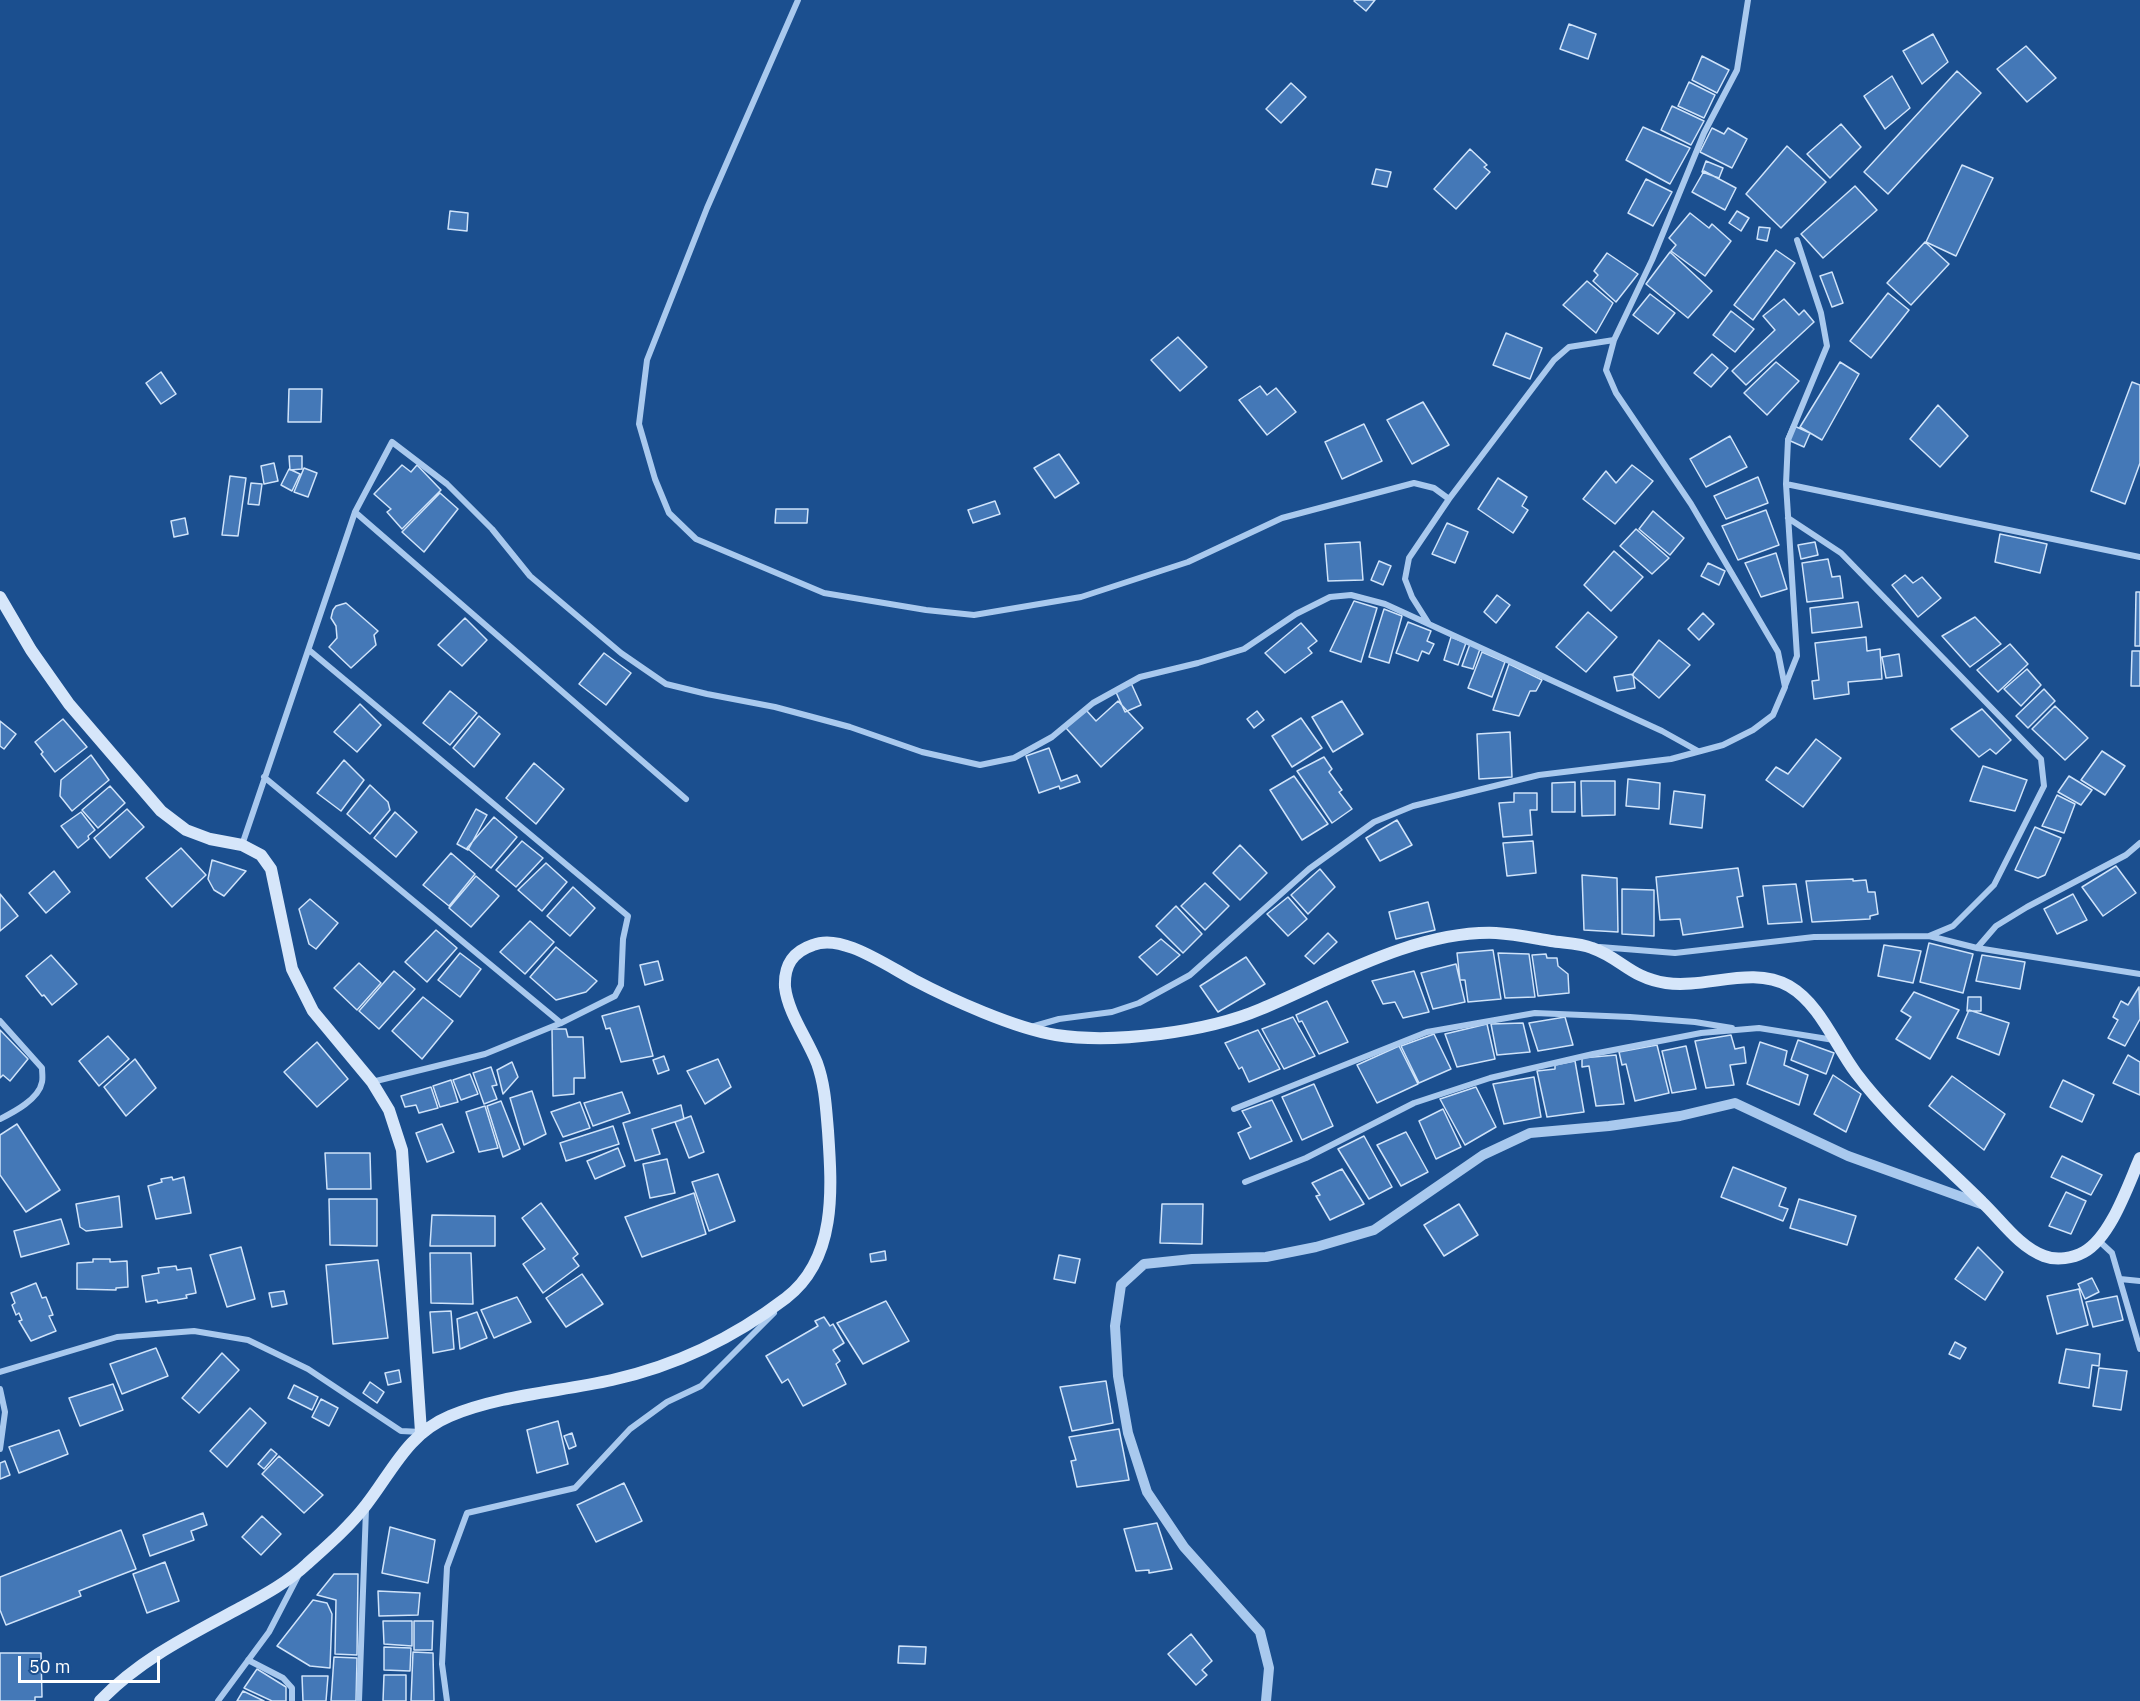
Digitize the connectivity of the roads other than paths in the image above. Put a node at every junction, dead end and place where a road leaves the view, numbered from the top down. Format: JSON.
{"nodes":[{"id":1,"x":798,"y":0,"type":"edge"},
{"id":2,"x":1748,"y":0,"type":"edge"},
{"id":3,"x":1797,"y":240,"type":"dead end"},
{"id":4,"x":1614,"y":340,"type":"junction"},
{"id":5,"x":1786,"y":484,"type":"junction"},
{"id":6,"x":1449,"y":499,"type":"junction"},
{"id":7,"x":355,"y":512,"type":"junction"},
{"id":8,"x":1788,"y":518,"type":"junction"},
{"id":9,"x":2140,"y":557,"type":"edge"},
{"id":10,"x":0,"y":597,"type":"edge"},
{"id":11,"x":1429,"y":624,"type":"junction"},
{"id":12,"x":309,"y":650,"type":"junction"},
{"id":13,"x":1785,"y":687,"type":"junction"},
{"id":14,"x":1698,"y":751,"type":"junction"},
{"id":15,"x":264,"y":777,"type":"junction"},
{"id":16,"x":686,"y":799,"type":"dead end"},
{"id":17,"x":2140,"y":843,"type":"edge"},
{"id":18,"x":242,"y":845,"type":"junction"},
{"id":19,"x":1929,"y":936,"type":"junction"},
{"id":20,"x":1590,"y":947,"type":"junction"},
{"id":21,"x":1977,"y":948,"type":"junction"},
{"id":22,"x":2140,"y":974,"type":"edge"},
{"id":23,"x":0,"y":1021,"type":"edge"},
{"id":24,"x":561,"y":1023,"type":"junction"},
{"id":25,"x":1027,"y":1028,"type":"junction"},
{"id":26,"x":1742,"y":1029,"type":"junction"},
{"id":27,"x":1834,"y":1041,"type":"junction"},
{"id":28,"x":372,"y":1082,"type":"junction"},
{"id":29,"x":1234,"y":1109,"type":"dead end"},
{"id":30,"x":0,"y":1119,"type":"edge"},
{"id":31,"x":2140,"y":1158,"type":"edge"},
{"id":32,"x":1245,"y":1182,"type":"dead end"},
{"id":33,"x":1987,"y":1206,"type":"junction"},
{"id":34,"x":2098,"y":1240,"type":"junction"},
{"id":35,"x":2120,"y":1279,"type":"junction"},
{"id":36,"x":2140,"y":1281,"type":"edge"},
{"id":37,"x":793,"y":1293,"type":"junction"},
{"id":38,"x":2140,"y":1349,"type":"edge"},
{"id":39,"x":0,"y":1372,"type":"edge"},
{"id":40,"x":0,"y":1389,"type":"edge"},
{"id":41,"x":421,"y":1432,"type":"junction"},
{"id":42,"x":0,"y":1449,"type":"edge"},
{"id":43,"x":366,"y":1505,"type":"junction"},
{"id":44,"x":300,"y":1571,"type":"junction"},
{"id":45,"x":248,"y":1660,"type":"junction"},
{"id":46,"x":100,"y":1701,"type":"edge"},
{"id":47,"x":218,"y":1701,"type":"edge"},
{"id":48,"x":292,"y":1701,"type":"edge"},
{"id":49,"x":359,"y":1701,"type":"edge"},
{"id":50,"x":447,"y":1701,"type":"edge"},
{"id":51,"x":1266,"y":1701,"type":"edge"}],
"edges":[{"from":1,"to":6,"type":"street"},
{"from":2,"to":4,"type":"street"},
{"from":3,"to":5,"type":"street"},
{"from":4,"to":6,"type":"street"},
{"from":4,"to":13,"type":"street"},
{"from":5,"to":8,"type":"street"},
{"from":5,"to":9,"type":"street"},
{"from":6,"to":11,"type":"street"},
{"from":7,"to":11,"type":"street"},
{"from":7,"to":12,"type":"street"},
{"from":7,"to":16,"type":"street"},
{"from":8,"to":13,"type":"street"},
{"from":8,"to":19,"type":"street"},
{"from":10,"to":18,"type":"main road"},
{"from":11,"to":14,"type":"street"},
{"from":12,"to":15,"type":"street"},
{"from":12,"to":24,"type":"street"},
{"from":13,"to":14,"type":"street"},
{"from":14,"to":25,"type":"street"},
{"from":15,"to":18,"type":"street"},
{"from":15,"to":24,"type":"street"},
{"from":17,"to":21,"type":"street"},
{"from":18,"to":28,"type":"main road"},
{"from":19,"to":20,"type":"street"},
{"from":19,"to":21,"type":"street"},
{"from":20,"to":25,"type":"main road"},
{"from":20,"to":27,"type":"main road"},
{"from":21,"to":22,"type":"street"},
{"from":23,"to":30,"type":"street"},
{"from":24,"to":28,"type":"street"},
{"from":25,"to":37,"type":"main road"},
{"from":26,"to":27,"type":"street"},
{"from":26,"to":29,"type":"street"},
{"from":26,"to":32,"type":"street"},
{"from":27,"to":33,"type":"main road"},
{"from":28,"to":41,"type":"main road"},
{"from":31,"to":34,"type":"main road"},
{"from":33,"to":34,"type":"main road"},
{"from":33,"to":51,"type":"street"},
{"from":34,"to":35,"type":"street"},
{"from":35,"to":36,"type":"street"},
{"from":35,"to":38,"type":"street"},
{"from":37,"to":41,"type":"main road"},
{"from":37,"to":50,"type":"street"},
{"from":39,"to":41,"type":"street"},
{"from":40,"to":42,"type":"street"},
{"from":41,"to":43,"type":"main road"},
{"from":43,"to":44,"type":"main road"},
{"from":43,"to":49,"type":"street"},
{"from":44,"to":45,"type":"street"},
{"from":44,"to":46,"type":"main road"},
{"from":45,"to":47,"type":"street"},
{"from":45,"to":48,"type":"street"}]}
